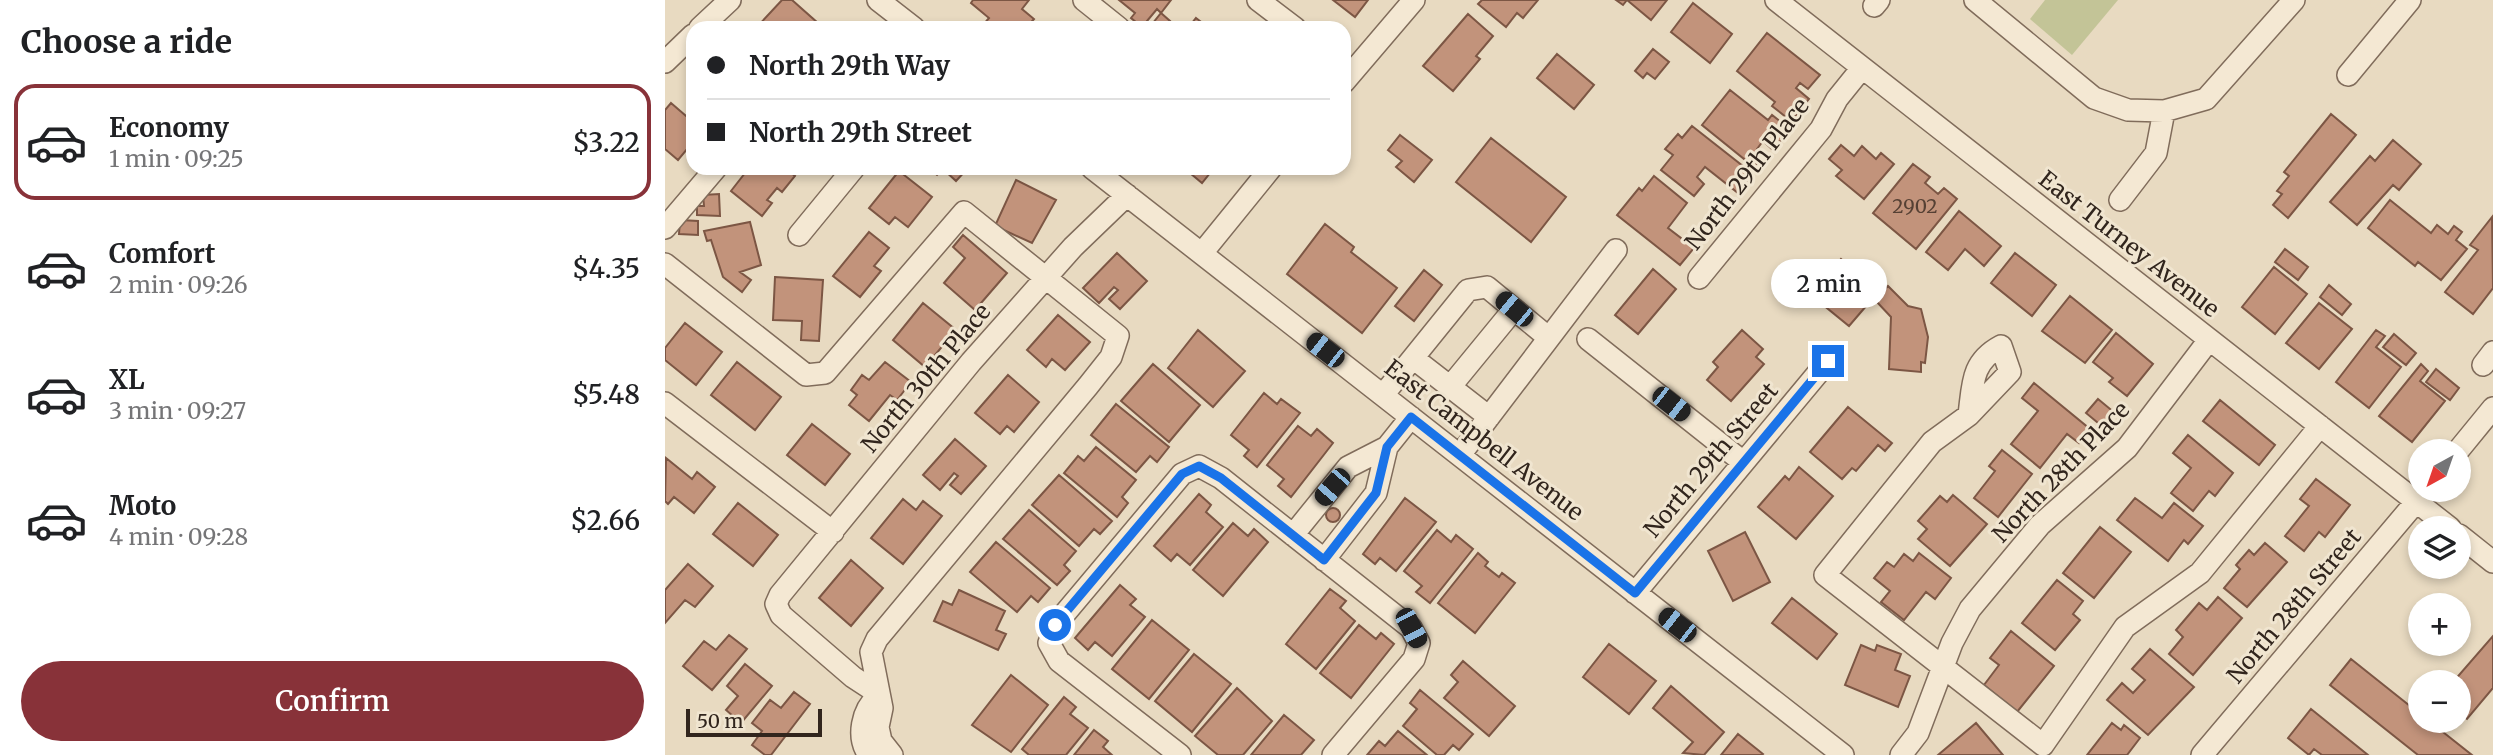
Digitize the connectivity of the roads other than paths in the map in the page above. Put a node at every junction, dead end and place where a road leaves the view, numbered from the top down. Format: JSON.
{"nodes":[{"id":1,"x":730,"y":0,"type":"edge"},
{"id":2,"x":878,"y":0,"type":"edge"},
{"id":3,"x":1084,"y":0,"type":"edge"},
{"id":4,"x":1258,"y":0,"type":"edge"},
{"id":5,"x":1414,"y":0,"type":"edge"},
{"id":6,"x":1776,"y":0,"type":"edge"},
{"id":7,"x":1975,"y":0,"type":"edge"},
{"id":8,"x":2294,"y":0,"type":"edge"},
{"id":9,"x":2410,"y":0,"type":"edge"},
{"id":10,"x":716,"y":21,"type":"edge"},
{"id":11,"x":905,"y":21,"type":"edge"},
{"id":12,"x":1110,"y":21,"type":"edge"},
{"id":13,"x":1286,"y":21,"type":"edge"},
{"id":14,"x":686,"y":42,"type":"edge"},
{"id":15,"x":665,"y":62,"type":"edge"},
{"id":16,"x":1861,"y":68,"type":"junction"},
{"id":17,"x":1351,"y":69,"type":"edge"},
{"id":18,"x":2348,"y":75,"type":"dead end"},
{"id":19,"x":2164,"y":111,"type":"junction"},
{"id":20,"x":710,"y":175,"type":"edge"},
{"id":21,"x":848,"y":175,"type":"edge"},
{"id":22,"x":1101,"y":175,"type":"edge"},
{"id":23,"x":1265,"y":175,"type":"edge"},
{"id":24,"x":1127,"y":195,"type":"junction"},
{"id":25,"x":2120,"y":200,"type":"dead end"},
{"id":26,"x":665,"y":228,"type":"edge"},
{"id":27,"x":799,"y":235,"type":"dead end"},
{"id":28,"x":1616,"y":250,"type":"dead end"},
{"id":29,"x":1202,"y":253,"type":"junction"},
{"id":30,"x":665,"y":264,"type":"edge"},
{"id":31,"x":1046,"y":277,"type":"junction"},
{"id":32,"x":1699,"y":278,"type":"dead end"},
{"id":33,"x":1514,"y":309,"type":"junction"},
{"id":34,"x":1549,"y":338,"type":"junction"},
{"id":35,"x":1588,"y":339,"type":"dead end"},
{"id":36,"x":2209,"y":340,"type":"junction"},
{"id":37,"x":1413,"y":358,"type":"junction"},
{"id":38,"x":1828,"y":361,"type":"dead end"},
{"id":39,"x":1450,"y":387,"type":"junction"},
{"id":40,"x":1383,"y":395,"type":"junction"},
{"id":41,"x":665,"y":403,"type":"edge"},
{"id":42,"x":2493,"y":408,"type":"edge"},
{"id":43,"x":1969,"y":415,"type":"dead end"},
{"id":44,"x":1411,"y":417,"type":"junction"},
{"id":45,"x":1489,"y":417,"type":"junction"},
{"id":46,"x":2319,"y":426,"type":"junction"},
{"id":47,"x":2468,"y":439,"type":"edge"},
{"id":48,"x":1387,"y":447,"type":"junction"},
{"id":49,"x":1460,"y":455,"type":"junction"},
{"id":50,"x":1743,"y":461,"type":"junction"},
{"id":51,"x":1332,"y":487,"type":"junction"},
{"id":52,"x":2408,"y":487,"type":"edge"},
{"id":53,"x":2416,"y":502,"type":"edge"},
{"id":54,"x":2426,"y":502,"type":"edge"},
{"id":55,"x":1363,"y":510,"type":"junction"},
{"id":56,"x":2439,"y":516,"type":"edge"},
{"id":57,"x":833,"y":532,"type":"junction"},
{"id":58,"x":1293,"y":535,"type":"junction"},
{"id":59,"x":2471,"y":545,"type":"edge"},
{"id":60,"x":1324,"y":560,"type":"junction"},
{"id":61,"x":2493,"y":562,"type":"edge"},
{"id":62,"x":1635,"y":593,"type":"junction"},
{"id":63,"x":1945,"y":669,"type":"junction"},
{"id":64,"x":879,"y":694,"type":"junction"},
{"id":65,"x":869,"y":755,"type":"edge"},
{"id":66,"x":892,"y":755,"type":"edge"},
{"id":67,"x":1179,"y":755,"type":"edge"},
{"id":68,"x":1332,"y":755,"type":"edge"},
{"id":69,"x":1843,"y":755,"type":"edge"},
{"id":70,"x":1901,"y":755,"type":"edge"},
{"id":71,"x":2202,"y":755,"type":"edge"}],
"edges":[{"from":1,"to":10,"type":"street"},
{"from":2,"to":11,"type":"street"},
{"from":3,"to":12,"type":"street"},
{"from":4,"to":13,"type":"street"},
{"from":5,"to":17,"type":"street"},
{"from":6,"to":16,"type":"street","name":"East Turney Avenue"},
{"from":7,"to":19,"type":"street"},
{"from":8,"to":19,"type":"street"},
{"from":9,"to":18,"type":"street"},
{"from":14,"to":15,"type":"street"},
{"from":16,"to":32,"type":"street","name":"North 29th Place"},
{"from":16,"to":36,"type":"street","name":"East Turney Avenue"},
{"from":19,"to":25,"type":"street"},
{"from":20,"to":26,"type":"street"},
{"from":21,"to":27,"type":"street"},
{"from":22,"to":24,"type":"street","name":"East Campbell Avenue"},
{"from":23,"to":29,"type":"street"},
{"from":24,"to":29,"type":"street","name":"East Campbell Avenue"},
{"from":24,"to":31,"type":"street","name":"North 30th Place"},
{"from":28,"to":34,"type":"street"},
{"from":29,"to":40,"type":"street","name":"East Campbell Avenue"},
{"from":30,"to":31,"type":"street"},
{"from":31,"to":57,"type":"street","name":"North 30th Place"},
{"from":31,"to":64,"type":"street"},
{"from":33,"to":34,"type":"street"},
{"from":33,"to":37,"type":"street"},
{"from":33,"to":39,"type":"street"},
{"from":34,"to":45,"type":"street"},
{"from":35,"to":50,"type":"street"},
{"from":36,"to":46,"type":"street","name":"East Turney Avenue"},
{"from":36,"to":63,"type":"street","name":"North 28th Place"},
{"from":37,"to":39,"type":"street"},
{"from":37,"to":40,"type":"street"},
{"from":38,"to":50,"type":"street","name":"North 29th Street"},
{"from":39,"to":45,"type":"street"},
{"from":40,"to":44,"type":"street","name":"East Campbell Avenue"},
{"from":41,"to":57,"type":"street"},
{"from":42,"to":47,"type":"street"},
{"from":43,"to":63,"type":"street"},
{"from":44,"to":48,"type":"street"},
{"from":44,"to":49,"type":"street","name":"East Campbell Avenue"},
{"from":45,"to":49,"type":"street"},
{"from":46,"to":52,"type":"street","name":"East Turney Avenue"},
{"from":46,"to":63,"type":"street"},
{"from":48,"to":51,"type":"street"},
{"from":48,"to":55,"type":"street"},
{"from":49,"to":62,"type":"street","name":"East Campbell Avenue"},
{"from":50,"to":62,"type":"street","name":"North 29th Street"},
{"from":51,"to":55,"type":"street"},
{"from":51,"to":58,"type":"street"},
{"from":53,"to":71,"type":"street","name":"North 28th Street"},
{"from":54,"to":56,"type":"street","name":"East Turney Avenue"},
{"from":55,"to":60,"type":"street"},
{"from":57,"to":64,"type":"street","name":"North 30th Place"},
{"from":58,"to":60,"type":"street"},
{"from":58,"to":67,"type":"street"},
{"from":59,"to":61,"type":"street"},
{"from":60,"to":68,"type":"street"},
{"from":62,"to":69,"type":"street","name":"East Campbell Avenue"},
{"from":63,"to":70,"type":"street","name":"North 28th Place"},
{"from":64,"to":65,"type":"street"},
{"from":64,"to":66,"type":"street"}]}
